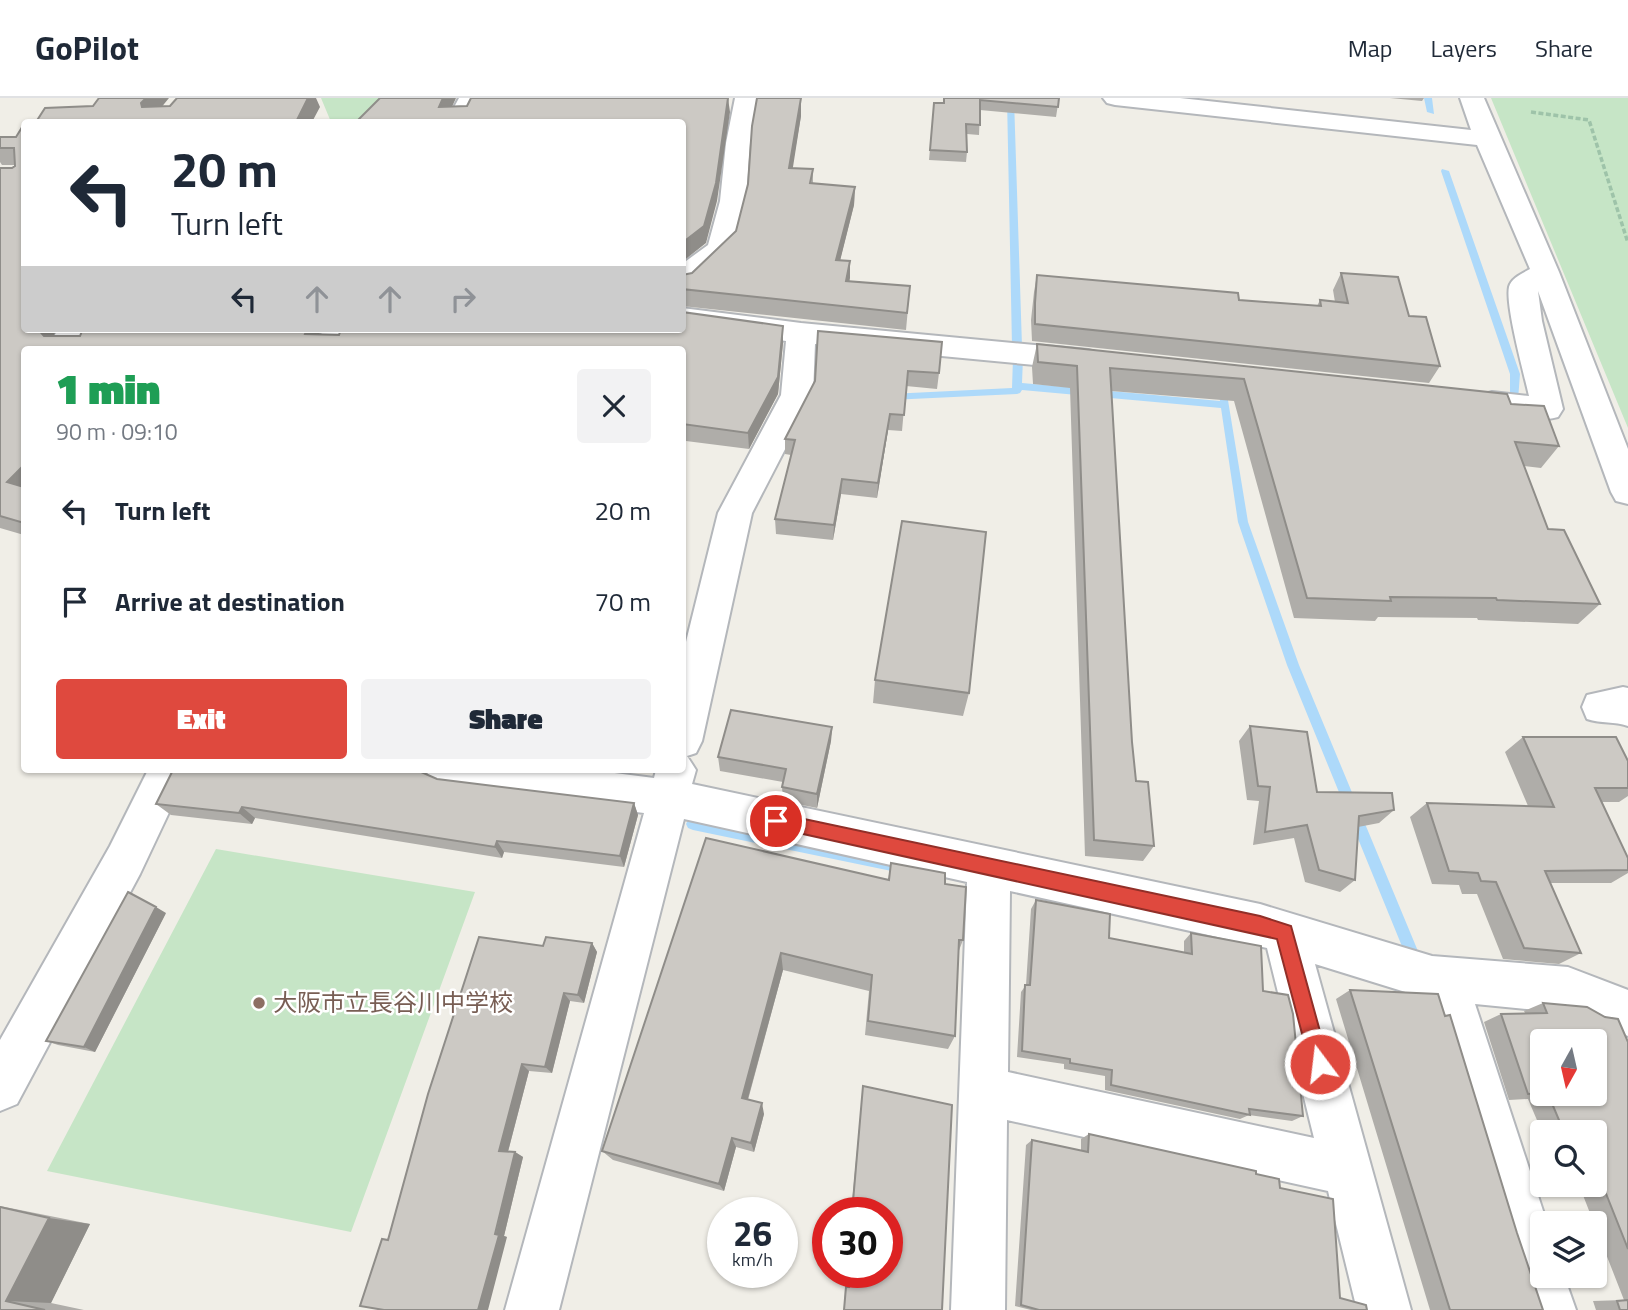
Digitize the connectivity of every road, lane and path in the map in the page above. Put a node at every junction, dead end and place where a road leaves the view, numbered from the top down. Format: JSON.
{"nodes":[{"id":1,"x":471,"y":98,"type":"edge"},
{"id":2,"x":747,"y":98,"type":"edge"},
{"id":3,"x":1115,"y":98,"type":"edge"},
{"id":4,"x":1472,"y":98,"type":"edge"},
{"id":5,"x":1167,"y":101,"type":"edge"},
{"id":6,"x":1531,"y":112,"type":"dead end"},
{"id":7,"x":460,"y":119,"type":"edge"},
{"id":8,"x":1486,"y":139,"type":"junction"},
{"id":9,"x":1628,"y":243,"type":"edge"},
{"id":10,"x":1545,"y":272,"type":"junction"},
{"id":11,"x":686,"y":275,"type":"edge"},
{"id":12,"x":686,"y":318,"type":"edge"},
{"id":13,"x":71,"y":333,"type":"edge"},
{"id":14,"x":801,"y":333,"type":"junction"},
{"id":15,"x":72,"y":346,"type":"edge"},
{"id":16,"x":1121,"y":363,"type":"edge"},
{"id":17,"x":1464,"y":400,"type":"edge"},
{"id":18,"x":1628,"y":492,"type":"edge"},
{"id":19,"x":686,"y":724,"type":"edge"},
{"id":20,"x":168,"y":773,"type":"edge"},
{"id":21,"x":499,"y":773,"type":"edge"},
{"id":22,"x":673,"y":784,"type":"edge"},
{"id":23,"x":989,"y":866,"type":"junction"},
{"id":24,"x":1285,"y":933,"type":"junction"},
{"id":25,"x":1444,"y":979,"type":"junction"},
{"id":26,"x":1628,"y":1013,"type":"edge"},
{"id":27,"x":0,"y":1087,"type":"edge"},
{"id":28,"x":983,"y":1091,"type":"junction"},
{"id":29,"x":1347,"y":1170,"type":"junction"},
{"id":30,"x":532,"y":1310,"type":"edge"},
{"id":31,"x":978,"y":1310,"type":"edge"},
{"id":32,"x":1384,"y":1310,"type":"edge"},
{"id":33,"x":1549,"y":1310,"type":"edge"}],
"edges":[{"from":1,"to":7,"type":"street"},
{"from":2,"to":11,"type":"street"},
{"from":3,"to":5,"type":"street"},
{"from":4,"to":8,"type":"street"},
{"from":5,"to":8,"type":"street"},
{"from":6,"to":9,"type":"path"},
{"from":8,"to":10,"type":"street"},
{"from":10,"to":17,"type":"street"},
{"from":10,"to":18,"type":"street"},
{"from":12,"to":14,"type":"street"},
{"from":13,"to":15,"type":"street"},
{"from":14,"to":16,"type":"street"},
{"from":14,"to":19,"type":"street"},
{"from":20,"to":27,"type":"street"},
{"from":21,"to":22,"type":"street"},
{"from":22,"to":23,"type":"street"},
{"from":22,"to":30,"type":"street"},
{"from":23,"to":24,"type":"street"},
{"from":23,"to":28,"type":"street"},
{"from":24,"to":25,"type":"street"},
{"from":24,"to":29,"type":"street"},
{"from":25,"to":26,"type":"street"},
{"from":25,"to":33,"type":"street"},
{"from":28,"to":29,"type":"street"},
{"from":28,"to":31,"type":"street"},
{"from":29,"to":32,"type":"street"}]}
